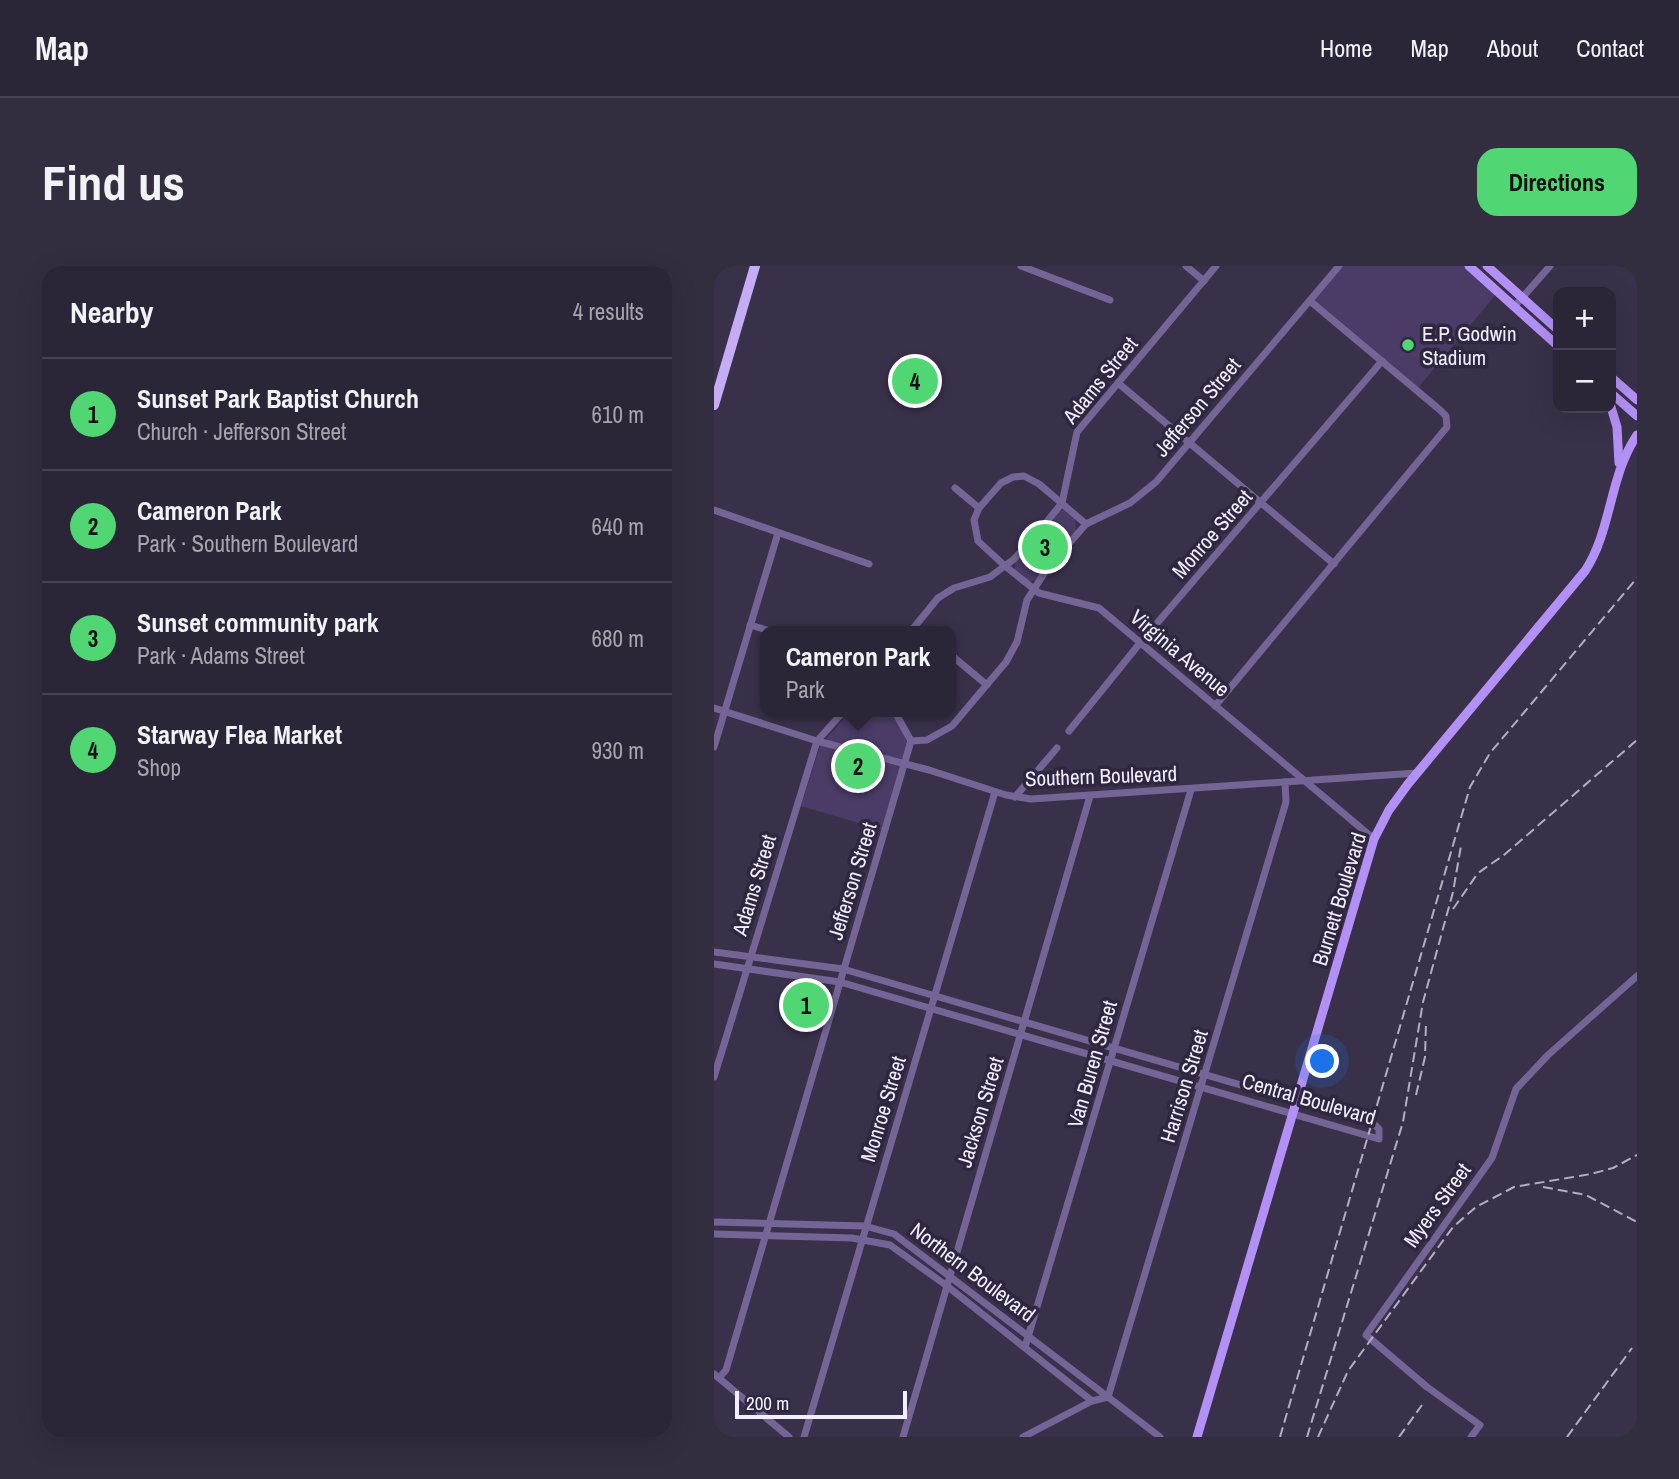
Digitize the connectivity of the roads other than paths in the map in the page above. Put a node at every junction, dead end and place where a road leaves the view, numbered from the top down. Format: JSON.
{"nodes":[{"id":1,"x":755,"y":266,"type":"edge"},
{"id":2,"x":1021,"y":266,"type":"edge"},
{"id":3,"x":1186,"y":266,"type":"edge"},
{"id":4,"x":1216,"y":266,"type":"edge"},
{"id":5,"x":1339,"y":266,"type":"edge"},
{"id":6,"x":1469,"y":266,"type":"edge"},
{"id":7,"x":1487,"y":266,"type":"edge"},
{"id":8,"x":1550,"y":266,"type":"edge"},
{"id":9,"x":1204,"y":281,"type":"junction"},
{"id":10,"x":1522,"y":298,"type":"junction"},
{"id":11,"x":1110,"y":300,"type":"dead end"},
{"id":12,"x":1310,"y":301,"type":"junction"},
{"id":13,"x":1514,"y":307,"type":"junction"},
{"id":14,"x":1553,"y":326,"type":"edge"},
{"id":15,"x":1553,"y":342,"type":"edge"},
{"id":16,"x":1382,"y":361,"type":"junction"},
{"id":17,"x":1616,"y":381,"type":"edge"},
{"id":18,"x":1118,"y":383,"type":"junction"},
{"id":19,"x":1616,"y":397,"type":"edge"},
{"id":20,"x":1637,"y":400,"type":"edge"},
{"id":21,"x":714,"y":405,"type":"edge"},
{"id":22,"x":1613,"y":413,"type":"edge"},
{"id":23,"x":1637,"y":416,"type":"edge"},
{"id":24,"x":1637,"y":435,"type":"edge"},
{"id":25,"x":1190,"y":443,"type":"junction"},
{"id":26,"x":1634,"y":443,"type":"edge"},
{"id":27,"x":1619,"y":474,"type":"junction"},
{"id":28,"x":955,"y":488,"type":"dead end"},
{"id":29,"x":1062,"y":503,"type":"junction"},
{"id":30,"x":1263,"y":504,"type":"junction"},
{"id":31,"x":979,"y":508,"type":"junction"},
{"id":32,"x":714,"y":510,"type":"edge"},
{"id":33,"x":1086,"y":524,"type":"junction"},
{"id":34,"x":778,"y":533,"type":"junction"},
{"id":35,"x":869,"y":564,"type":"dead end"},
{"id":36,"x":1334,"y":564,"type":"junction"},
{"id":37,"x":1005,"y":566,"type":"junction"},
{"id":38,"x":1034,"y":588,"type":"junction"},
{"id":39,"x":750,"y":625,"type":"junction"},
{"id":40,"x":919,"y":626,"type":"edge"},
{"id":41,"x":760,"y":628,"type":"edge"},
{"id":42,"x":1140,"y":643,"type":"junction"},
{"id":43,"x":956,"y":659,"type":"edge"},
{"id":44,"x":987,"y":685,"type":"junction"},
{"id":45,"x":1214,"y":706,"type":"junction"},
{"id":46,"x":714,"y":708,"type":"edge"},
{"id":47,"x":725,"y":711,"type":"junction"},
{"id":48,"x":839,"y":717,"type":"edge"},
{"id":49,"x":899,"y":717,"type":"edge"},
{"id":50,"x":1069,"y":732,"type":"dead end"},
{"id":51,"x":817,"y":741,"type":"junction"},
{"id":52,"x":911,"y":741,"type":"junction"},
{"id":53,"x":714,"y":747,"type":"edge"},
{"id":54,"x":1057,"y":748,"type":"dead end"},
{"id":55,"x":906,"y":764,"type":"junction"},
{"id":56,"x":1417,"y":773,"type":"junction"},
{"id":57,"x":1336,"y":779,"type":"junction"},
{"id":58,"x":1306,"y":781,"type":"junction"},
{"id":59,"x":1285,"y":782,"type":"junction"},
{"id":60,"x":1191,"y":790,"type":"junction"},
{"id":61,"x":995,"y":792,"type":"junction"},
{"id":62,"x":1090,"y":796,"type":"junction"},
{"id":63,"x":1015,"y":797,"type":"junction"},
{"id":64,"x":1326,"y":799,"type":"junction"},
{"id":65,"x":1374,"y":839,"type":"junction"},
{"id":66,"x":714,"y":952,"type":"edge"},
{"id":67,"x":750,"y":956,"type":"junction"},
{"id":68,"x":714,"y":964,"type":"edge"},
{"id":69,"x":746,"y":968,"type":"junction"},
{"id":70,"x":843,"y":970,"type":"junction"},
{"id":71,"x":1637,"y":975,"type":"edge"},
{"id":72,"x":840,"y":982,"type":"junction"},
{"id":73,"x":936,"y":994,"type":"junction"},
{"id":74,"x":933,"y":1007,"type":"junction"},
{"id":75,"x":1026,"y":1021,"type":"junction"},
{"id":76,"x":1023,"y":1033,"type":"junction"},
{"id":77,"x":1116,"y":1046,"type":"junction"},
{"id":78,"x":1112,"y":1059,"type":"junction"},
{"id":79,"x":1207,"y":1074,"type":"junction"},
{"id":80,"x":714,"y":1077,"type":"edge"},
{"id":81,"x":1202,"y":1086,"type":"junction"},
{"id":82,"x":1297,"y":1100,"type":"junction"},
{"id":83,"x":1293,"y":1112,"type":"junction"},
{"id":84,"x":714,"y":1222,"type":"edge"},
{"id":85,"x":770,"y":1224,"type":"junction"},
{"id":86,"x":865,"y":1226,"type":"junction"},
{"id":87,"x":714,"y":1234,"type":"edge"},
{"id":88,"x":765,"y":1236,"type":"junction"},
{"id":89,"x":863,"y":1239,"type":"junction"},
{"id":90,"x":950,"y":1274,"type":"junction"},
{"id":91,"x":947,"y":1286,"type":"junction"},
{"id":92,"x":1031,"y":1337,"type":"junction"},
{"id":93,"x":1025,"y":1347,"type":"junction"},
{"id":94,"x":717,"y":1376,"type":"edge"},
{"id":95,"x":1108,"y":1397,"type":"junction"},
{"id":96,"x":1091,"y":1401,"type":"junction"},
{"id":97,"x":789,"y":1437,"type":"edge"},
{"id":98,"x":804,"y":1437,"type":"edge"},
{"id":99,"x":903,"y":1437,"type":"edge"},
{"id":100,"x":1023,"y":1437,"type":"edge"},
{"id":101,"x":1160,"y":1437,"type":"edge"},
{"id":102,"x":1198,"y":1437,"type":"edge"},
{"id":103,"x":1471,"y":1437,"type":"edge"}],
"edges":[{"from":1,"to":21,"type":"highway"},
{"from":2,"to":11,"type":"street"},
{"from":3,"to":9,"type":"street"},
{"from":4,"to":9,"type":"street","name":"Adams Street"},
{"from":5,"to":12,"type":"street","name":"Jefferson Street"},
{"from":6,"to":13,"type":"main road"},
{"from":7,"to":10,"type":"main road"},
{"from":8,"to":10,"type":"street"},
{"from":9,"to":18,"type":"street","name":"Adams Street"},
{"from":10,"to":13,"type":"street"},
{"from":10,"to":14,"type":"main road"},
{"from":12,"to":16,"type":"street"},
{"from":12,"to":25,"type":"street","name":"Jefferson Street"},
{"from":13,"to":15,"type":"main road"},
{"from":16,"to":30,"type":"street","name":"Monroe Street"},
{"from":16,"to":36,"type":"street"},
{"from":17,"to":20,"type":"main road"},
{"from":18,"to":25,"type":"street"},
{"from":18,"to":29,"type":"street","name":"Adams Street"},
{"from":19,"to":23,"type":"main road"},
{"from":22,"to":27,"type":"main road"},
{"from":24,"to":26,"type":"main road","name":"Burnett Boulevard"},
{"from":25,"to":30,"type":"street"},
{"from":25,"to":33,"type":"street","name":"Jefferson Street"},
{"from":26,"to":27,"type":"main road","name":"Burnett Boulevard"},
{"from":27,"to":56,"type":"main road","name":"Burnett Boulevard"},
{"from":28,"to":31,"type":"street"},
{"from":29,"to":31,"type":"street"},
{"from":29,"to":33,"type":"street"},
{"from":29,"to":37,"type":"street"},
{"from":30,"to":36,"type":"street"},
{"from":30,"to":42,"type":"street","name":"Monroe Street"},
{"from":31,"to":37,"type":"street","name":"Virginia Avenue"},
{"from":32,"to":34,"type":"street"},
{"from":33,"to":38,"type":"street","name":"Jefferson Street"},
{"from":34,"to":35,"type":"street"},
{"from":34,"to":39,"type":"street"},
{"from":36,"to":45,"type":"street"},
{"from":37,"to":38,"type":"street","name":"Virginia Avenue"},
{"from":37,"to":40,"type":"street"},
{"from":38,"to":42,"type":"street","name":"Virginia Avenue"},
{"from":38,"to":44,"type":"street","name":"Jefferson Street"},
{"from":39,"to":41,"type":"street"},
{"from":39,"to":47,"type":"street"},
{"from":42,"to":45,"type":"street","name":"Virginia Avenue"},
{"from":42,"to":50,"type":"street","name":"Monroe Street"},
{"from":43,"to":44,"type":"street"},
{"from":44,"to":52,"type":"street","name":"Jefferson Street"},
{"from":45,"to":58,"type":"street","name":"Virginia Avenue"},
{"from":46,"to":47,"type":"street","name":"Southern Boulevard"},
{"from":47,"to":51,"type":"street","name":"Southern Boulevard"},
{"from":47,"to":53,"type":"street"},
{"from":48,"to":51,"type":"street","name":"Adams Street"},
{"from":49,"to":52,"type":"street"},
{"from":51,"to":55,"type":"street","name":"Southern Boulevard"},
{"from":51,"to":67,"type":"street","name":"Adams Street"},
{"from":52,"to":55,"type":"street","name":"Jefferson Street"},
{"from":54,"to":63,"type":"street"},
{"from":55,"to":61,"type":"street","name":"Southern Boulevard"},
{"from":55,"to":70,"type":"street","name":"Jefferson Street"},
{"from":56,"to":57,"type":"street","name":"Southern Boulevard"},
{"from":56,"to":65,"type":"main road","name":"Burnett Boulevard"},
{"from":57,"to":58,"type":"street","name":"Southern Boulevard"},
{"from":57,"to":64,"type":"street"},
{"from":58,"to":59,"type":"street","name":"Southern Boulevard"},
{"from":58,"to":64,"type":"street","name":"Virginia Avenue"},
{"from":59,"to":60,"type":"street","name":"Southern Boulevard"},
{"from":59,"to":79,"type":"street","name":"Harrison Street"},
{"from":60,"to":62,"type":"street","name":"Southern Boulevard"},
{"from":60,"to":77,"type":"street","name":"Van Buren Street"},
{"from":61,"to":63,"type":"street","name":"Southern Boulevard"},
{"from":61,"to":73,"type":"street","name":"Monroe Street"},
{"from":62,"to":63,"type":"street","name":"Southern Boulevard"},
{"from":62,"to":75,"type":"street","name":"Jackson Street"},
{"from":64,"to":65,"type":"street","name":"Virginia Avenue"},
{"from":65,"to":82,"type":"main road","name":"Burnett Boulevard"},
{"from":66,"to":67,"type":"street","name":"Central Boulevard"},
{"from":67,"to":69,"type":"street","name":"Adams Street"},
{"from":67,"to":70,"type":"street","name":"Central Boulevard"},
{"from":68,"to":69,"type":"street","name":"Central Boulevard"},
{"from":69,"to":72,"type":"street","name":"Central Boulevard"},
{"from":69,"to":80,"type":"street","name":"Adams Street"},
{"from":70,"to":72,"type":"street","name":"Jefferson Street"},
{"from":70,"to":73,"type":"street","name":"Central Boulevard"},
{"from":71,"to":103,"type":"street","name":"Myers Street"},
{"from":72,"to":74,"type":"street","name":"Central Boulevard"},
{"from":72,"to":85,"type":"street","name":"Jefferson Street"},
{"from":73,"to":74,"type":"street","name":"Monroe Street"},
{"from":73,"to":75,"type":"street","name":"Central Boulevard"},
{"from":74,"to":76,"type":"street","name":"Central Boulevard"},
{"from":74,"to":86,"type":"street","name":"Monroe Street"},
{"from":75,"to":76,"type":"street","name":"Jackson Street"},
{"from":75,"to":77,"type":"street","name":"Central Boulevard"},
{"from":76,"to":78,"type":"street","name":"Central Boulevard"},
{"from":76,"to":90,"type":"street","name":"Jackson Street"},
{"from":77,"to":78,"type":"street","name":"Van Buren Street"},
{"from":77,"to":79,"type":"street","name":"Central Boulevard"},
{"from":78,"to":81,"type":"street","name":"Central Boulevard"},
{"from":78,"to":92,"type":"street","name":"Van Buren Street"},
{"from":79,"to":81,"type":"street","name":"Harrison Street"},
{"from":79,"to":82,"type":"street","name":"Central Boulevard"},
{"from":81,"to":83,"type":"street","name":"Central Boulevard"},
{"from":81,"to":95,"type":"street","name":"Harrison Street"},
{"from":82,"to":83,"type":"main road","name":"Burnett Boulevard"},
{"from":82,"to":83,"type":"street","name":"Central Boulevard"},
{"from":83,"to":102,"type":"main road","name":"Burnett Boulevard"},
{"from":84,"to":85,"type":"street","name":"Northern Boulevard"},
{"from":85,"to":86,"type":"street","name":"Northern Boulevard"},
{"from":85,"to":88,"type":"street","name":"Jefferson Street"},
{"from":86,"to":89,"type":"street","name":"Monroe Street"},
{"from":86,"to":90,"type":"street","name":"Northern Boulevard"},
{"from":87,"to":88,"type":"street","name":"Northern Boulevard"},
{"from":88,"to":89,"type":"street","name":"Northern Boulevard"},
{"from":88,"to":94,"type":"street","name":"Jefferson Street"},
{"from":89,"to":91,"type":"street","name":"Northern Boulevard"},
{"from":89,"to":98,"type":"street","name":"Monroe Street"},
{"from":90,"to":91,"type":"street","name":"Jackson Street"},
{"from":90,"to":92,"type":"street","name":"Northern Boulevard"},
{"from":91,"to":93,"type":"street","name":"Northern Boulevard"},
{"from":91,"to":99,"type":"street","name":"Jackson Street"},
{"from":92,"to":93,"type":"street","name":"Van Buren Street"},
{"from":92,"to":95,"type":"street","name":"Northern Boulevard"},
{"from":93,"to":96,"type":"street","name":"Northern Boulevard"},
{"from":94,"to":97,"type":"street"},
{"from":95,"to":96,"type":"street"},
{"from":95,"to":101,"type":"street","name":"Northern Boulevard"},
{"from":96,"to":100,"type":"street"}]}
